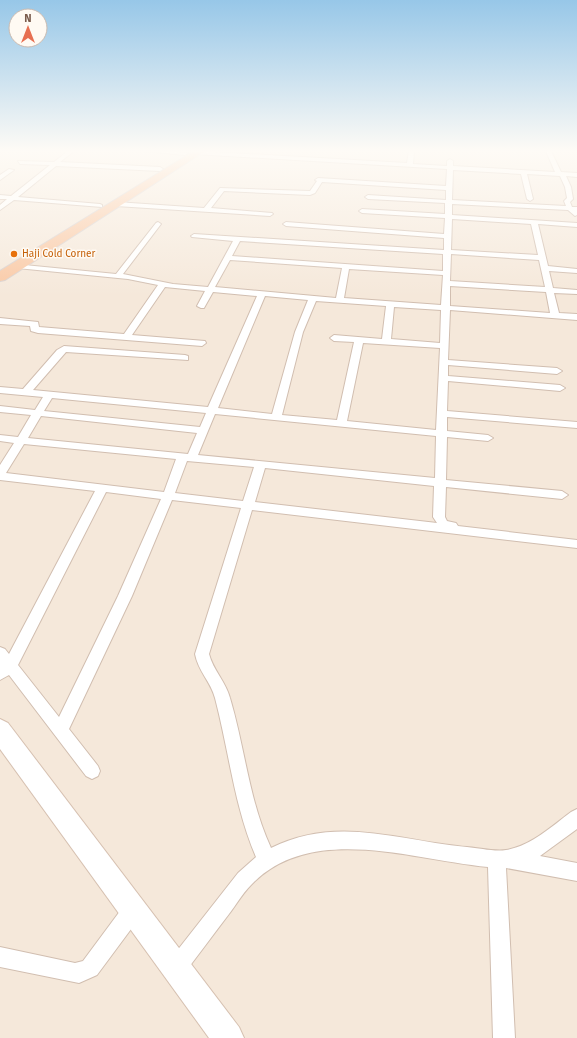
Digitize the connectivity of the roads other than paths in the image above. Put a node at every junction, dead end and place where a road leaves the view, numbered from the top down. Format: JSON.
{"nodes":[{"id":1,"x":10,"y":199,"type":"edge"},
{"id":2,"x":28,"y":199,"type":"edge"},
{"id":3,"x":111,"y":199,"type":"edge"},
{"id":4,"x":123,"y":199,"type":"edge"},
{"id":5,"x":214,"y":199,"type":"edge"},
{"id":6,"x":407,"y":199,"type":"edge"},
{"id":7,"x":567,"y":200,"type":"joint"},
{"id":8,"x":577,"y":201,"type":"edge"},
{"id":9,"x":448,"y":202,"type":"junction"},
{"id":10,"x":116,"y":204,"type":"junction"},
{"id":11,"x":100,"y":206,"type":"junction"},
{"id":12,"x":0,"y":208,"type":"edge"},
{"id":13,"x":574,"y":209,"type":"edge"},
{"id":14,"x":206,"y":210,"type":"junction"},
{"id":15,"x":362,"y":211,"type":"dead end"},
{"id":16,"x":270,"y":214,"type":"dead end"},
{"id":17,"x":447,"y":217,"type":"junction"},
{"id":18,"x":577,"y":219,"type":"edge"},
{"id":19,"x":534,"y":222,"type":"junction"},
{"id":20,"x":158,"y":224,"type":"dead end"},
{"id":21,"x":286,"y":224,"type":"dead end"},
{"id":22,"x":577,"y":225,"type":"edge"},
{"id":23,"x":194,"y":236,"type":"dead end"},
{"id":24,"x":446,"y":236,"type":"junction"},
{"id":25,"x":238,"y":238,"type":"junction"},
{"id":26,"x":446,"y":252,"type":"junction"},
{"id":27,"x":228,"y":258,"type":"junction"},
{"id":28,"x":543,"y":258,"type":"junction"},
{"id":29,"x":17,"y":266,"type":"junction"},
{"id":30,"x":346,"y":266,"type":"junction"},
{"id":31,"x":0,"y":267,"type":"edge"},
{"id":32,"x":545,"y":268,"type":"junction"},
{"id":33,"x":577,"y":271,"type":"edge"},
{"id":34,"x":445,"y":273,"type":"junction"},
{"id":35,"x":118,"y":276,"type":"junction"},
{"id":36,"x":0,"y":277,"type":"edge"},
{"id":37,"x":445,"y":283,"type":"junction"},
{"id":38,"x":162,"y":285,"type":"junction"},
{"id":39,"x":210,"y":290,"type":"junction"},
{"id":40,"x":549,"y":290,"type":"junction"},
{"id":41,"x":577,"y":292,"type":"edge"},
{"id":42,"x":262,"y":294,"type":"junction"},
{"id":43,"x":313,"y":298,"type":"junction"},
{"id":44,"x":340,"y":300,"type":"junction"},
{"id":45,"x":390,"y":303,"type":"junction"},
{"id":46,"x":201,"y":306,"type":"dead end"},
{"id":47,"x":445,"y":307,"type":"junction"},
{"id":48,"x":555,"y":315,"type":"junction"},
{"id":49,"x":577,"y":317,"type":"edge"},
{"id":50,"x":0,"y":321,"type":"edge"},
{"id":51,"x":126,"y":337,"type":"junction"},
{"id":52,"x":334,"y":338,"type":"dead end"},
{"id":53,"x":359,"y":340,"type":"junction"},
{"id":54,"x":202,"y":342,"type":"dead end"},
{"id":55,"x":386,"y":342,"type":"junction"},
{"id":56,"x":445,"y":346,"type":"junction"},
{"id":57,"x":185,"y":358,"type":"dead end"},
{"id":58,"x":444,"y":362,"type":"junction"},
{"id":59,"x":557,"y":371,"type":"dead end"},
{"id":60,"x":443,"y":378,"type":"junction"},
{"id":61,"x":560,"y":388,"type":"dead end"},
{"id":62,"x":0,"y":390,"type":"edge"},
{"id":63,"x":26,"y":393,"type":"junction"},
{"id":64,"x":49,"y":395,"type":"junction"},
{"id":65,"x":0,"y":409,"type":"edge"},
{"id":66,"x":210,"y":411,"type":"junction"},
{"id":67,"x":38,"y":412,"type":"junction"},
{"id":68,"x":442,"y":414,"type":"junction"},
{"id":69,"x":276,"y":417,"type":"junction"},
{"id":70,"x":341,"y":424,"type":"junction"},
{"id":71,"x":577,"y":425,"type":"edge"},
{"id":72,"x":202,"y":430,"type":"junction"},
{"id":73,"x":441,"y":434,"type":"junction"},
{"id":74,"x":0,"y":438,"type":"edge"},
{"id":75,"x":488,"y":438,"type":"dead end"},
{"id":76,"x":21,"y":441,"type":"junction"},
{"id":77,"x":186,"y":458,"type":"junction"},
{"id":78,"x":260,"y":466,"type":"junction"},
{"id":79,"x":0,"y":475,"type":"edge"},
{"id":80,"x":441,"y":484,"type":"junction"},
{"id":81,"x":102,"y":488,"type":"junction"},
{"id":82,"x":562,"y":495,"type":"dead end"},
{"id":83,"x":169,"y":496,"type":"junction"},
{"id":84,"x":249,"y":505,"type":"junction"},
{"id":85,"x":464,"y":530,"type":"junction"},
{"id":86,"x":577,"y":544,"type":"edge"},
{"id":87,"x":0,"y":653,"type":"edge"},
{"id":88,"x":5,"y":670,"type":"edge"},
{"id":89,"x":0,"y":730,"type":"edge"},
{"id":90,"x":60,"y":731,"type":"junction"},
{"id":91,"x":92,"y":771,"type":"dead end"},
{"id":92,"x":577,"y":818,"type":"edge"},
{"id":93,"x":501,"y":859,"type":"junction"},
{"id":94,"x":267,"y":860,"type":"junction"},
{"id":95,"x":577,"y":872,"type":"edge"},
{"id":96,"x":133,"y":910,"type":"junction"},
{"id":97,"x":0,"y":957,"type":"edge"},
{"id":98,"x":176,"y":968,"type":"junction"},
{"id":99,"x":228,"y":1038,"type":"edge"},
{"id":100,"x":504,"y":1038,"type":"edge"}],
"edges":[{"from":1,"to":12,"type":"street"},
{"from":2,"to":11,"type":"street"},
{"from":3,"to":11,"type":"highway"},
{"from":4,"to":10,"type":"highway"},
{"from":5,"to":14,"type":"street"},
{"from":6,"to":9,"type":"street"},
{"from":7,"to":8,"type":"street"},
{"from":7,"to":13,"type":"street"},
{"from":9,"to":13,"type":"street"},
{"from":9,"to":17,"type":"street"},
{"from":10,"to":14,"type":"street"},
{"from":10,"to":29,"type":"highway"},
{"from":11,"to":31,"type":"highway"},
{"from":13,"to":18,"type":"street"},
{"from":14,"to":16,"type":"street"},
{"from":15,"to":17,"type":"street"},
{"from":17,"to":19,"type":"street"},
{"from":17,"to":24,"type":"street"},
{"from":19,"to":22,"type":"street"},
{"from":19,"to":28,"type":"street"},
{"from":20,"to":35,"type":"street"},
{"from":21,"to":24,"type":"street"},
{"from":23,"to":25,"type":"street"},
{"from":24,"to":26,"type":"street"},
{"from":25,"to":26,"type":"street"},
{"from":25,"to":27,"type":"street"},
{"from":26,"to":28,"type":"street"},
{"from":26,"to":34,"type":"street"},
{"from":27,"to":30,"type":"street"},
{"from":27,"to":39,"type":"street"},
{"from":28,"to":32,"type":"street"},
{"from":29,"to":35,"type":"street"},
{"from":29,"to":36,"type":"highway"},
{"from":30,"to":34,"type":"street"},
{"from":30,"to":44,"type":"street"},
{"from":32,"to":33,"type":"street"},
{"from":32,"to":40,"type":"street"},
{"from":34,"to":37,"type":"street"},
{"from":35,"to":38,"type":"street"},
{"from":37,"to":40,"type":"street"},
{"from":37,"to":47,"type":"street"},
{"from":38,"to":39,"type":"street"},
{"from":38,"to":51,"type":"street"},
{"from":39,"to":42,"type":"street"},
{"from":39,"to":46,"type":"street"},
{"from":40,"to":41,"type":"street"},
{"from":40,"to":48,"type":"street"},
{"from":42,"to":43,"type":"street"},
{"from":42,"to":66,"type":"street"},
{"from":43,"to":44,"type":"street"},
{"from":43,"to":69,"type":"street"},
{"from":44,"to":45,"type":"street"},
{"from":45,"to":47,"type":"street"},
{"from":45,"to":55,"type":"street"},
{"from":47,"to":48,"type":"street"},
{"from":47,"to":56,"type":"street"},
{"from":48,"to":49,"type":"street"},
{"from":50,"to":51,"type":"street"},
{"from":51,"to":54,"type":"street"},
{"from":52,"to":53,"type":"street"},
{"from":53,"to":55,"type":"street"},
{"from":53,"to":70,"type":"street"},
{"from":55,"to":56,"type":"street"},
{"from":56,"to":58,"type":"street"},
{"from":57,"to":63,"type":"street"},
{"from":58,"to":59,"type":"street"},
{"from":58,"to":60,"type":"street"},
{"from":60,"to":61,"type":"street"},
{"from":60,"to":68,"type":"street"},
{"from":62,"to":63,"type":"street"},
{"from":63,"to":64,"type":"street"},
{"from":64,"to":66,"type":"street"},
{"from":64,"to":67,"type":"street"},
{"from":65,"to":67,"type":"street"},
{"from":66,"to":69,"type":"street"},
{"from":66,"to":72,"type":"street"},
{"from":67,"to":72,"type":"street"},
{"from":67,"to":76,"type":"street"},
{"from":68,"to":71,"type":"street"},
{"from":68,"to":73,"type":"street"},
{"from":69,"to":70,"type":"street"},
{"from":70,"to":73,"type":"street"},
{"from":72,"to":77,"type":"street"},
{"from":73,"to":75,"type":"street"},
{"from":73,"to":80,"type":"street"},
{"from":74,"to":76,"type":"street"},
{"from":76,"to":77,"type":"street"},
{"from":76,"to":79,"type":"street"},
{"from":77,"to":78,"type":"street"},
{"from":77,"to":83,"type":"street"},
{"from":78,"to":80,"type":"street"},
{"from":78,"to":84,"type":"street"},
{"from":79,"to":81,"type":"street"},
{"from":80,"to":82,"type":"street"},
{"from":80,"to":85,"type":"street"},
{"from":81,"to":83,"type":"street"},
{"from":81,"to":88,"type":"street"},
{"from":83,"to":84,"type":"street"},
{"from":83,"to":90,"type":"street"},
{"from":84,"to":85,"type":"street"},
{"from":84,"to":94,"type":"street"},
{"from":85,"to":86,"type":"street"},
{"from":87,"to":88,"type":"street"},
{"from":88,"to":90,"type":"street"},
{"from":89,"to":96,"type":"main road"},
{"from":90,"to":91,"type":"street"},
{"from":92,"to":93,"type":"street"},
{"from":93,"to":94,"type":"street"},
{"from":93,"to":95,"type":"street"},
{"from":93,"to":100,"type":"street"},
{"from":94,"to":98,"type":"street"},
{"from":96,"to":97,"type":"street"},
{"from":96,"to":98,"type":"main road"},
{"from":98,"to":99,"type":"main road"}]}
